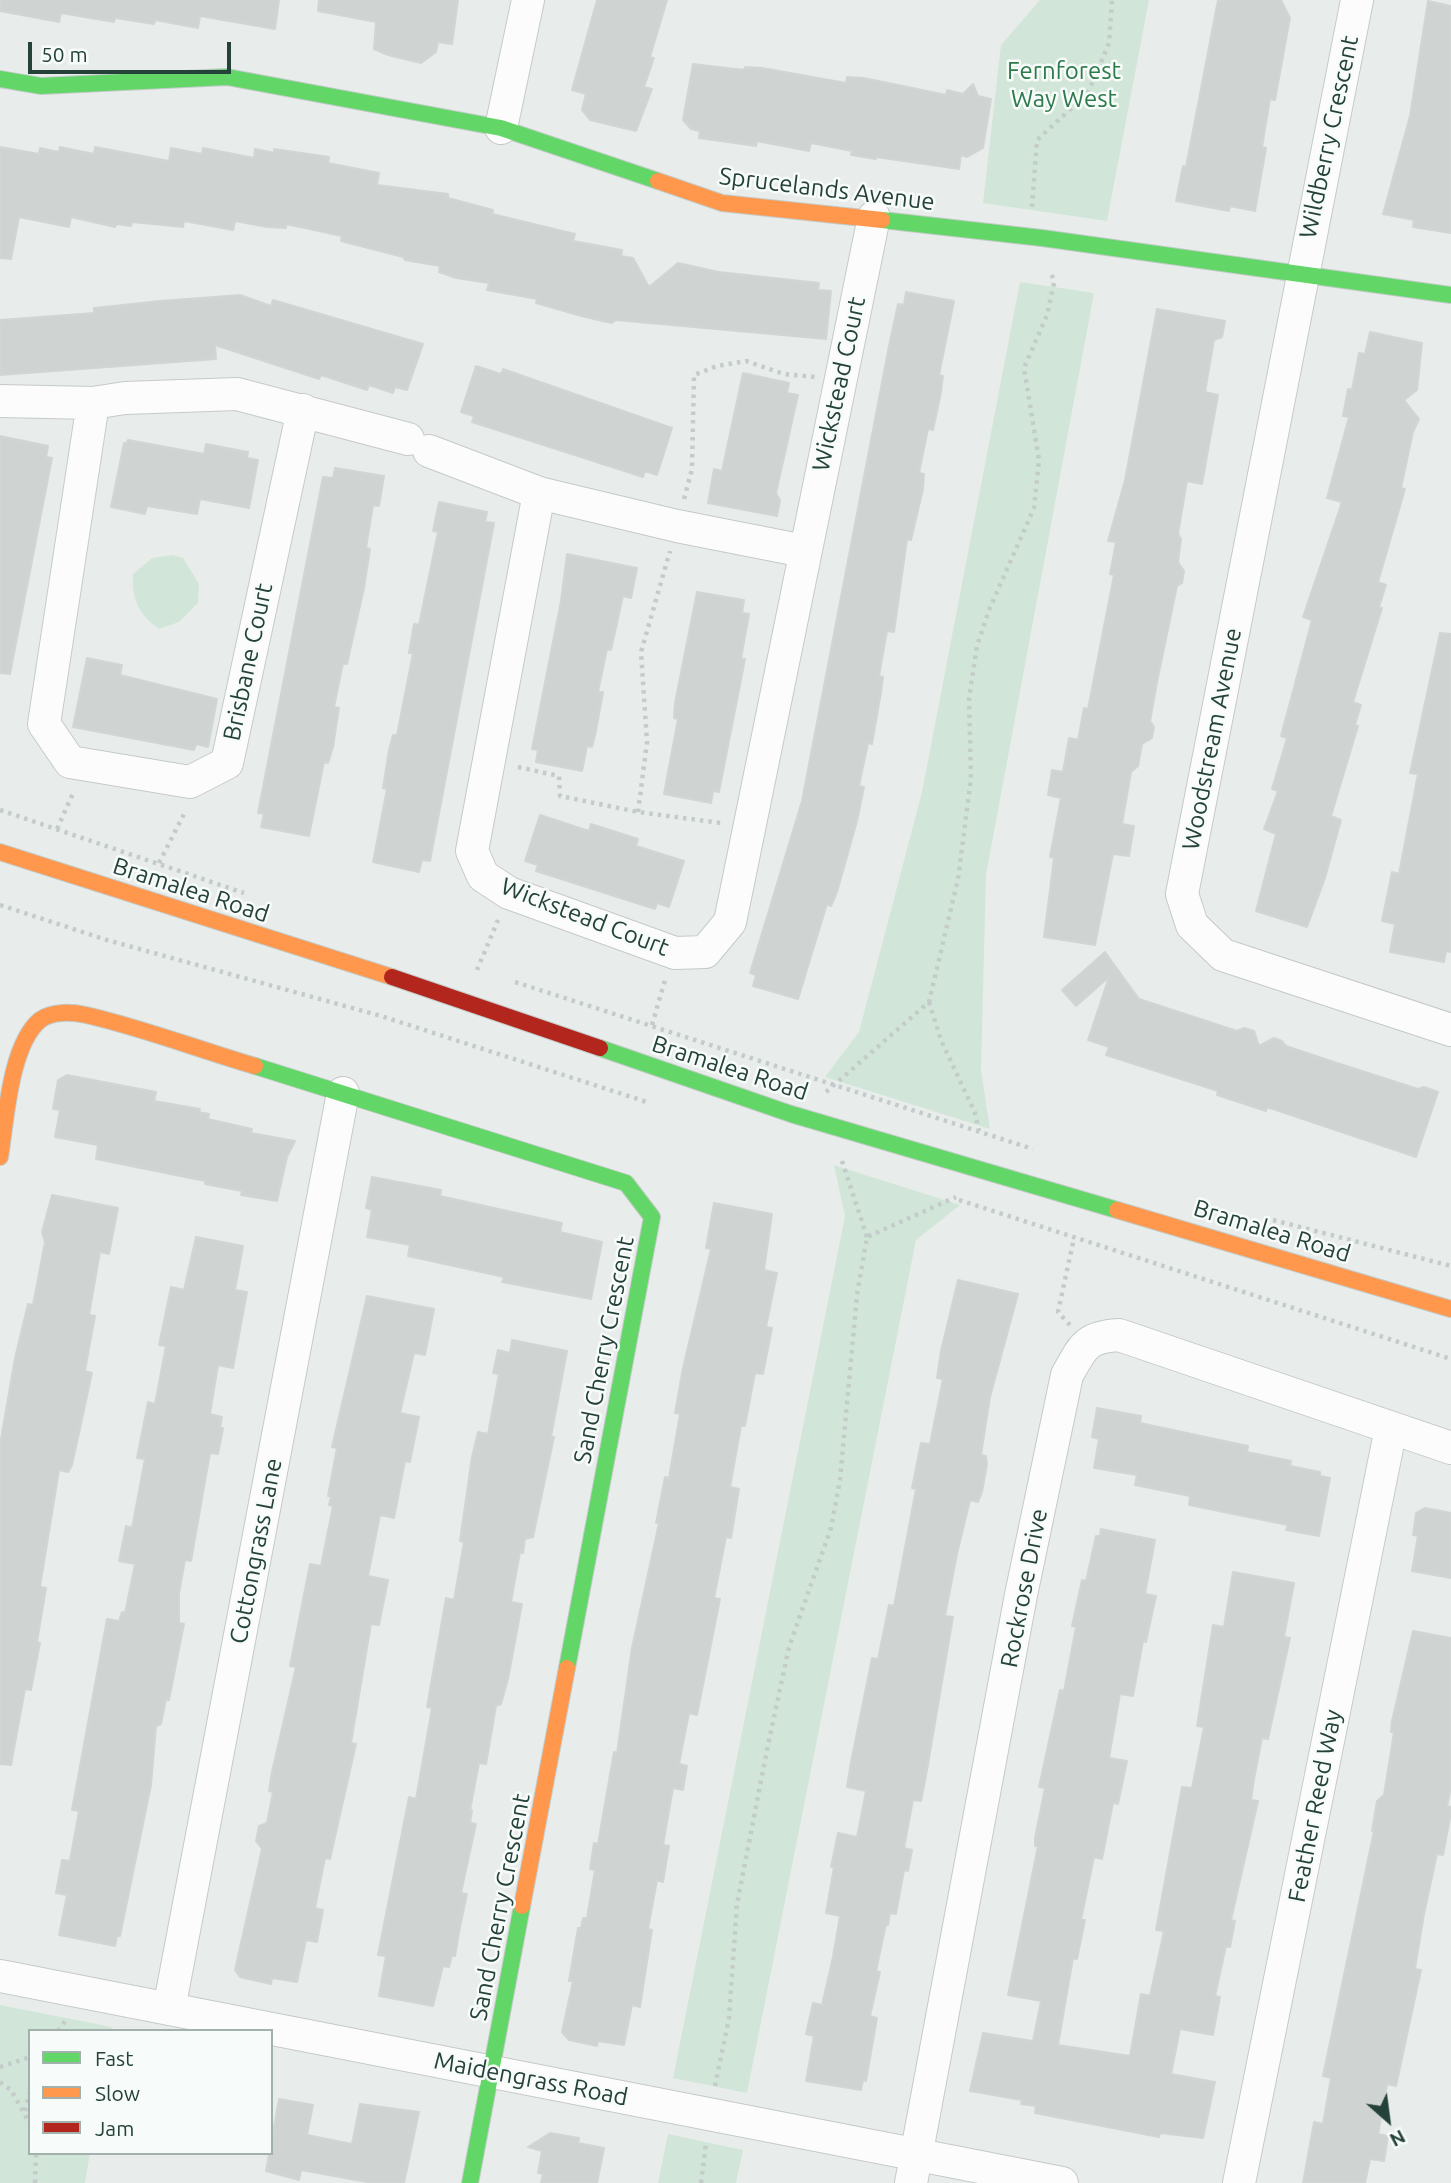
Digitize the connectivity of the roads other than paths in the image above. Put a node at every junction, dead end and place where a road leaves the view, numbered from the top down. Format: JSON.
{"nodes":[{"id":1,"x":528,"y":0,"type":"edge"},
{"id":2,"x":1357,"y":0,"type":"edge"},
{"id":3,"x":0,"y":79,"type":"edge"},
{"id":4,"x":500,"y":128,"type":"junction"},
{"id":5,"x":874,"y":218,"type":"junction"},
{"id":6,"x":1301,"y":273,"type":"junction"},
{"id":7,"x":1451,"y":295,"type":"edge"},
{"id":8,"x":0,"y":401,"type":"edge"},
{"id":9,"x":93,"y":403,"type":"junction"},
{"id":10,"x":303,"y":410,"type":"junction"},
{"id":11,"x":539,"y":493,"type":"junction"},
{"id":12,"x":804,"y":551,"type":"junction"},
{"id":13,"x":0,"y":852,"type":"edge"},
{"id":14,"x":1451,"y":1030,"type":"edge"},
{"id":15,"x":344,"y":1093,"type":"junction"},
{"id":16,"x":0,"y":1157,"type":"edge"},
{"id":17,"x":1451,"y":1309,"type":"edge"},
{"id":18,"x":1391,"y":1428,"type":"junction"},
{"id":19,"x":1451,"y":1448,"type":"edge"},
{"id":20,"x":0,"y":1976,"type":"edge"},
{"id":21,"x":169,"y":2009,"type":"junction"},
{"id":22,"x":272,"y":2029,"type":"edge"},
{"id":23,"x":273,"y":2029,"type":"edge"},
{"id":24,"x":492,"y":2072,"type":"junction"},
{"id":25,"x":914,"y":2169,"type":"edge"},
{"id":26,"x":470,"y":2183,"type":"edge"},
{"id":27,"x":1062,"y":2183,"type":"edge"},
{"id":28,"x":1239,"y":2183,"type":"edge"}],
"edges":[{"from":1,"to":4,"type":"street"},
{"from":2,"to":6,"type":"street","name":"Wildberry Crescent"},
{"from":3,"to":4,"type":"street","name":"Sprucelands Avenue"},
{"from":4,"to":5,"type":"street","name":"Sprucelands Avenue"},
{"from":5,"to":6,"type":"street","name":"Sprucelands Avenue"},
{"from":5,"to":12,"type":"street","name":"Wickstead Court"},
{"from":6,"to":7,"type":"street","name":"Sprucelands Avenue"},
{"from":6,"to":14,"type":"street","name":"Woodstream Avenue"},
{"from":8,"to":9,"type":"street"},
{"from":9,"to":10,"type":"street"},
{"from":9,"to":10,"type":"street","name":"Brisbane Court"},
{"from":10,"to":11,"type":"street"},
{"from":11,"to":12,"type":"street"},
{"from":11,"to":12,"type":"street","name":"Wickstead Court"},
{"from":13,"to":17,"type":"street","name":"Bramalea Road"},
{"from":15,"to":16,"type":"street","name":"Sand Cherry Crescent"},
{"from":15,"to":21,"type":"street","name":"Cottongrass Lane"},
{"from":15,"to":24,"type":"street","name":"Sand Cherry Crescent"},
{"from":18,"to":19,"type":"street"},
{"from":18,"to":25,"type":"street","name":"Rockrose Drive"},
{"from":18,"to":28,"type":"street","name":"Feather Reed Way"},
{"from":20,"to":21,"type":"street","name":"Maidengrass Road"},
{"from":21,"to":22,"type":"street","name":"Maidengrass Road"},
{"from":23,"to":24,"type":"street","name":"Maidengrass Road"},
{"from":24,"to":25,"type":"street","name":"Maidengrass Road"},
{"from":24,"to":26,"type":"street","name":"Sand Cherry Crescent"},
{"from":25,"to":27,"type":"street","name":"Maidengrass Road"}]}
